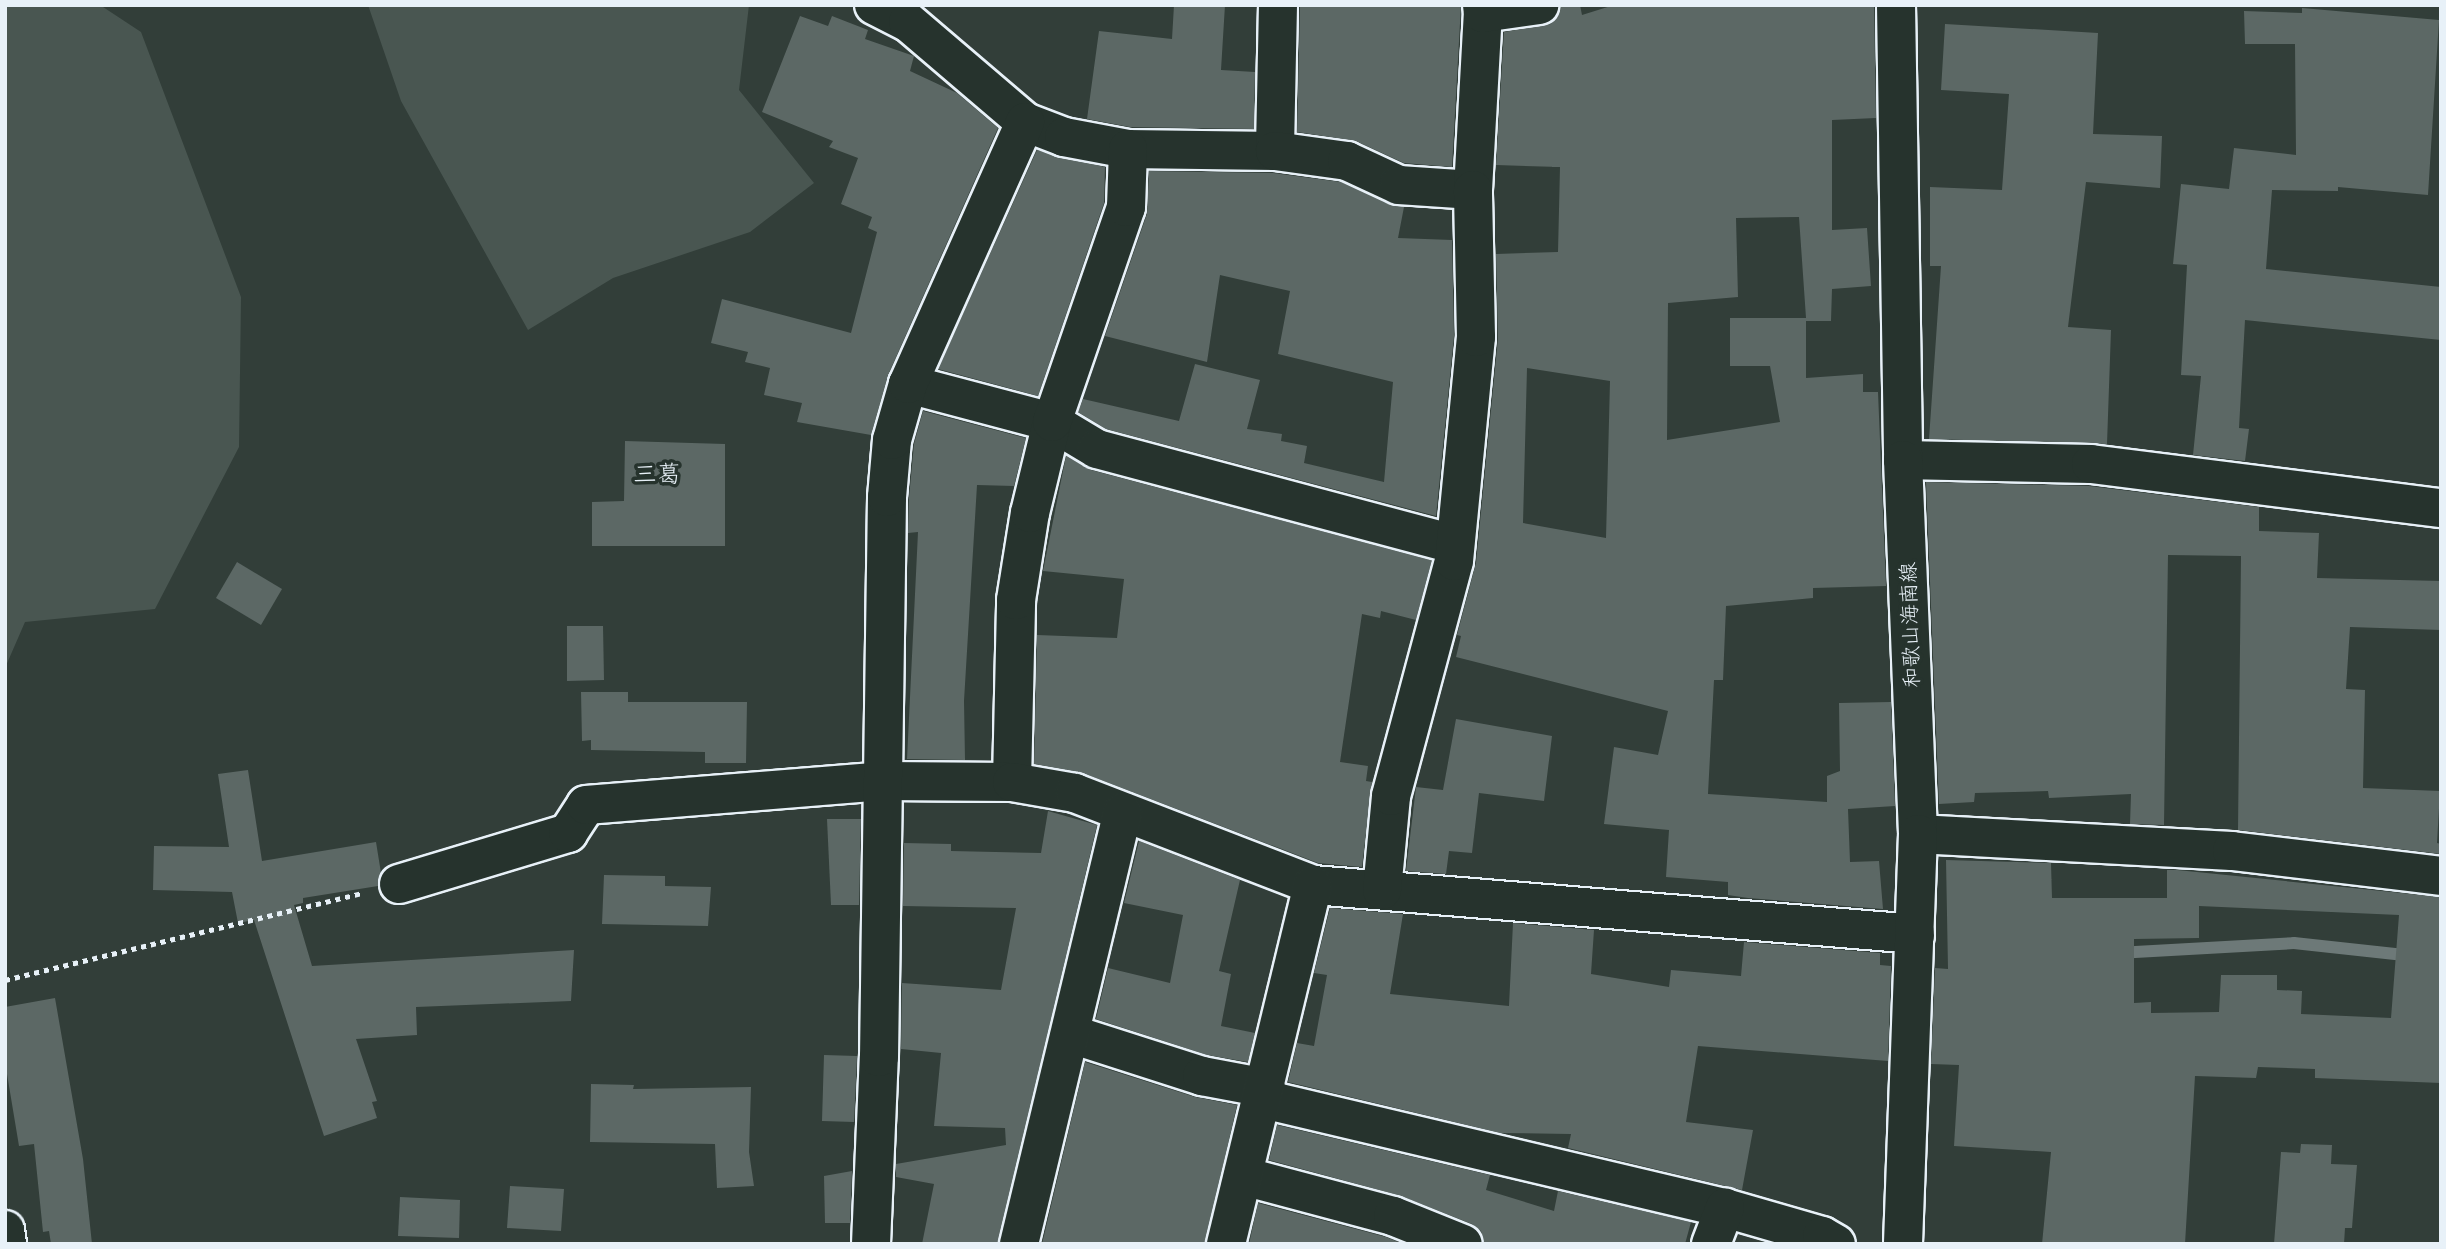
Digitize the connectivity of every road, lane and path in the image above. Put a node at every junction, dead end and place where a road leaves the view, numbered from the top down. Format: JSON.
{"nodes":[{"id":1,"x":874,"y":5,"type":"edge"},
{"id":2,"x":1278,"y":5,"type":"edge"},
{"id":3,"x":1539,"y":5,"type":"edge"},
{"id":4,"x":1896,"y":5,"type":"edge"},
{"id":5,"x":1483,"y":9,"type":"edge"},
{"id":6,"x":1025,"y":122,"type":"junction"},
{"id":7,"x":1128,"y":149,"type":"junction"},
{"id":8,"x":1275,"y":152,"type":"junction"},
{"id":9,"x":1474,"y":190,"type":"junction"},
{"id":10,"x":908,"y":384,"type":"junction"},
{"id":11,"x":1052,"y":422,"type":"junction"},
{"id":12,"x":1903,"y":460,"type":"junction"},
{"id":13,"x":2441,"y":508,"type":"edge"},
{"id":14,"x":1455,"y":544,"type":"junction"},
{"id":15,"x":883,"y":781,"type":"junction"},
{"id":16,"x":1012,"y":782,"type":"junction"},
{"id":17,"x":1123,"y":812,"type":"junction"},
{"id":18,"x":1918,"y":834,"type":"junction"},
{"id":19,"x":2441,"y":876,"type":"edge"},
{"id":20,"x":399,"y":884,"type":"joint"},
{"id":21,"x":1313,"y":885,"type":"junction"},
{"id":22,"x":1382,"y":890,"type":"junction"},
{"id":23,"x":1915,"y":934,"type":"junction"},
{"id":24,"x":5,"y":980,"type":"edge"},
{"id":25,"x":1071,"y":1034,"type":"junction"},
{"id":26,"x":1265,"y":1093,"type":"junction"},
{"id":27,"x":1243,"y":1176,"type":"junction"},
{"id":28,"x":1725,"y":1208,"type":"junction"},
{"id":29,"x":5,"y":1230,"type":"edge"},
{"id":30,"x":7,"y":1244,"type":"edge"},
{"id":31,"x":871,"y":1244,"type":"edge"},
{"id":32,"x":1018,"y":1244,"type":"edge"},
{"id":33,"x":1226,"y":1244,"type":"edge"},
{"id":34,"x":1463,"y":1244,"type":"edge"},
{"id":35,"x":1711,"y":1244,"type":"edge"},
{"id":36,"x":1836,"y":1244,"type":"edge"},
{"id":37,"x":1903,"y":1244,"type":"edge"}],
"edges":[{"from":1,"to":6,"type":"street"},
{"from":2,"to":8,"type":"street"},
{"from":3,"to":5,"type":"street"},
{"from":4,"to":12,"type":"street","name":"和歌山海南線"},
{"from":5,"to":9,"type":"street"},
{"from":6,"to":7,"type":"street"},
{"from":6,"to":10,"type":"street"},
{"from":7,"to":8,"type":"street"},
{"from":7,"to":11,"type":"street"},
{"from":8,"to":9,"type":"street"},
{"from":9,"to":14,"type":"street"},
{"from":10,"to":11,"type":"street"},
{"from":10,"to":15,"type":"street"},
{"from":11,"to":14,"type":"street"},
{"from":11,"to":16,"type":"street"},
{"from":12,"to":13,"type":"street"},
{"from":12,"to":18,"type":"street","name":"和歌山海南線"},
{"from":14,"to":22,"type":"street"},
{"from":15,"to":16,"type":"street"},
{"from":15,"to":20,"type":"street"},
{"from":15,"to":31,"type":"street"},
{"from":16,"to":17,"type":"street"},
{"from":17,"to":21,"type":"street"},
{"from":17,"to":25,"type":"street"},
{"from":18,"to":19,"type":"street"},
{"from":18,"to":23,"type":"street","name":"和歌山海南線"},
{"from":20,"to":24,"type":"path"},
{"from":21,"to":22,"type":"street"},
{"from":21,"to":26,"type":"street"},
{"from":22,"to":23,"type":"street"},
{"from":23,"to":37,"type":"street","name":"和歌山海南線"},
{"from":25,"to":26,"type":"street"},
{"from":25,"to":32,"type":"street"},
{"from":26,"to":27,"type":"street"},
{"from":26,"to":28,"type":"street"},
{"from":27,"to":33,"type":"street"},
{"from":27,"to":34,"type":"street"},
{"from":28,"to":35,"type":"street"},
{"from":28,"to":36,"type":"street"},
{"from":29,"to":30,"type":"street"}]}
